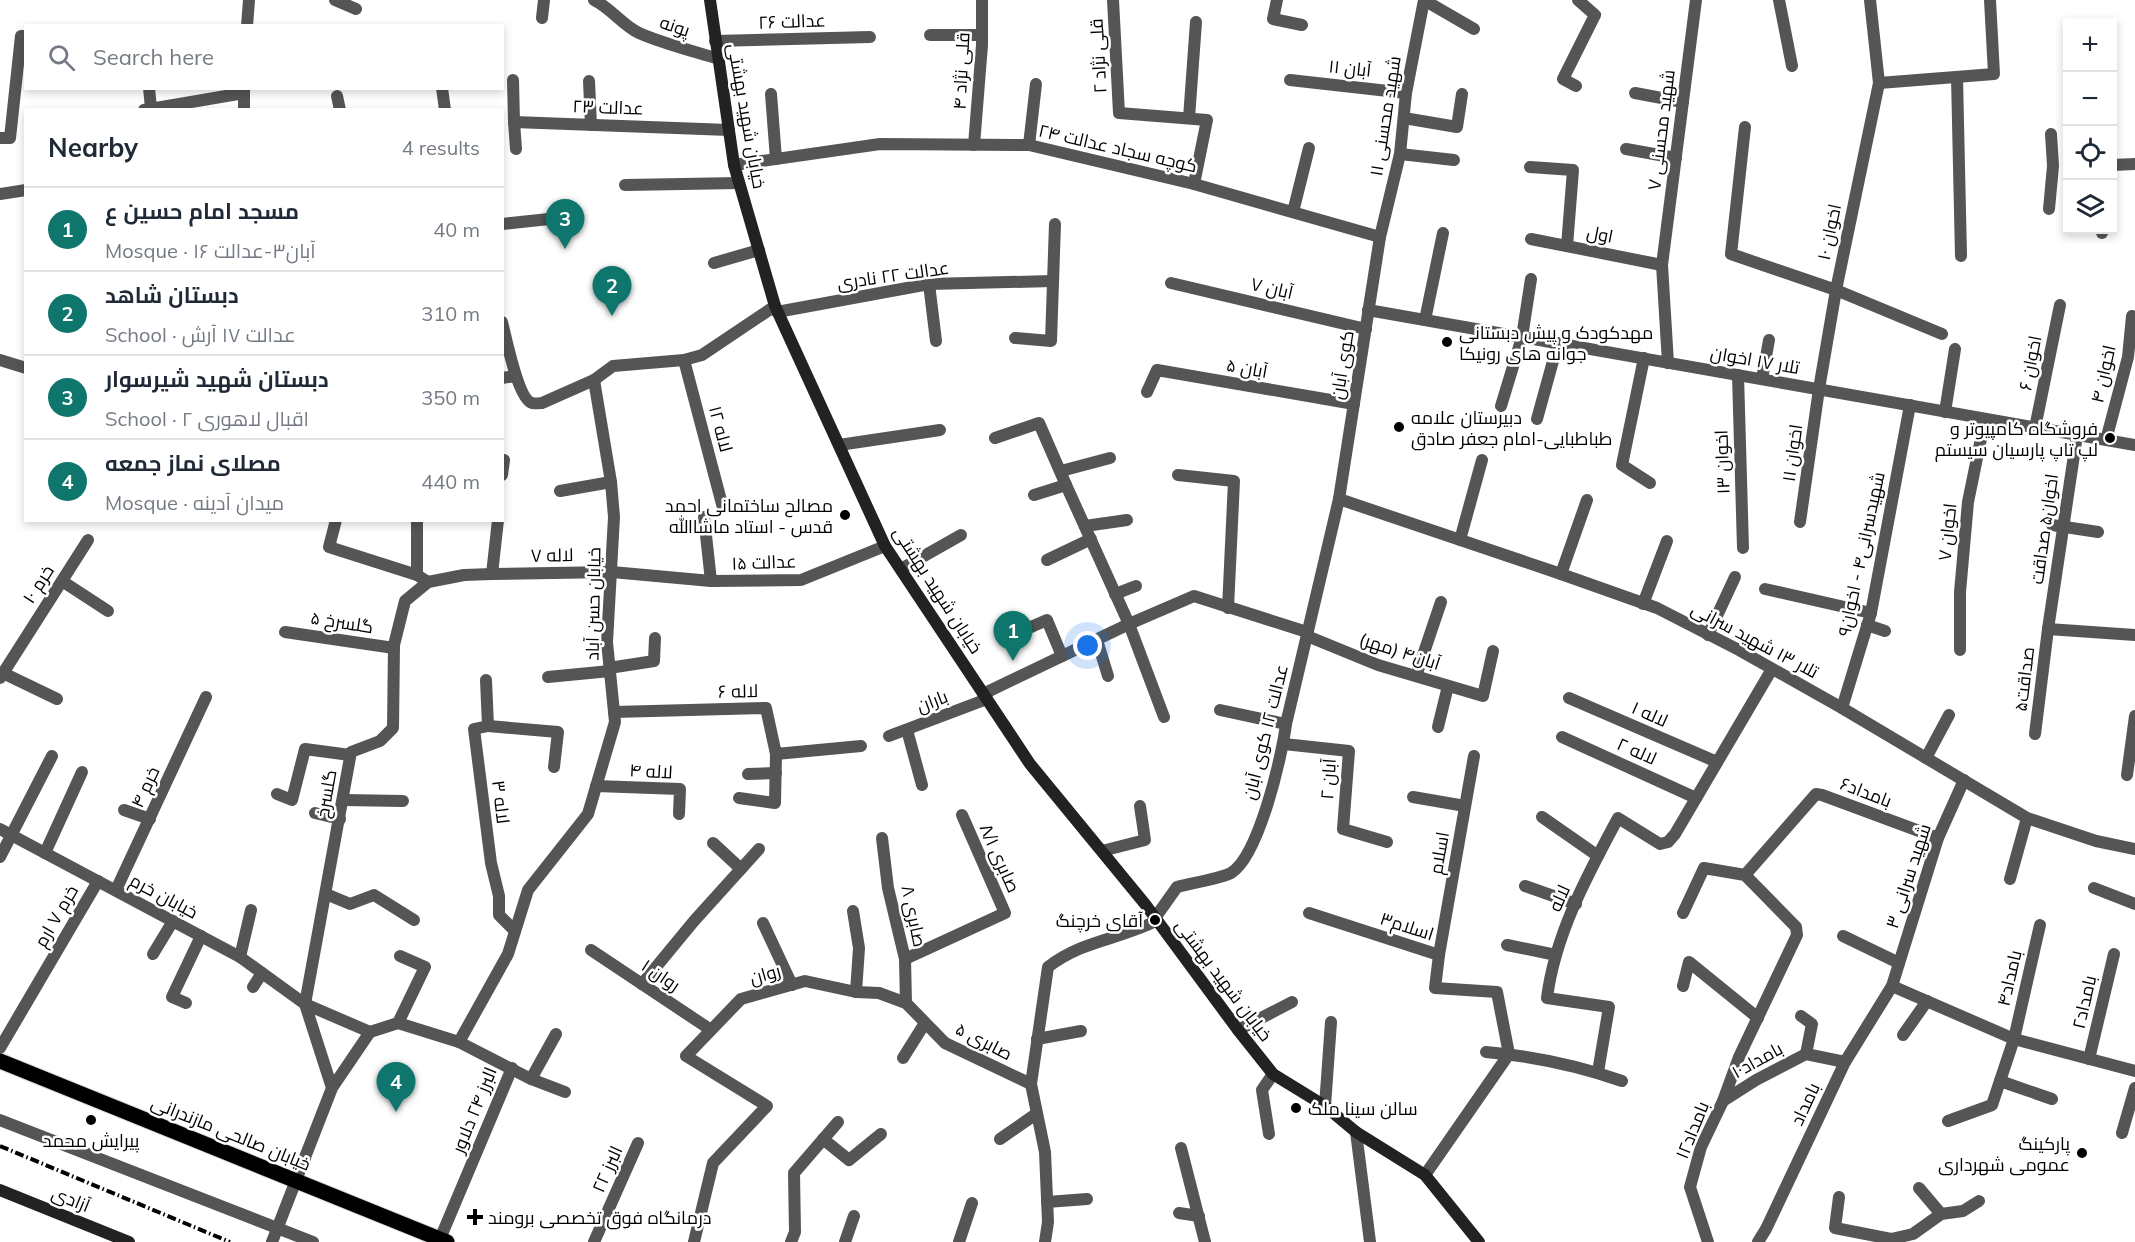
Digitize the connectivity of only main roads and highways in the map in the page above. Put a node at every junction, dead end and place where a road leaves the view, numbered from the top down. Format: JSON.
{"nodes":[{"id":1,"x":710,"y":0,"type":"edge"},
{"id":2,"x":0,"y":1061,"type":"edge"},
{"id":3,"x":0,"y":1190,"type":"edge"},
{"id":4,"x":443,"y":1241,"type":"edge"},
{"id":5,"x":129,"y":1242,"type":"edge"},
{"id":6,"x":1479,"y":1242,"type":"edge"}],
"edges":[{"from":1,"to":6,"type":"main road","name":"خیابان شهید بهشتی"},
{"from":2,"to":4,"type":"main road","name":"خیابان صالحی مازندرانی"},
{"from":3,"to":5,"type":"main road","name":"آزادی"}]}
